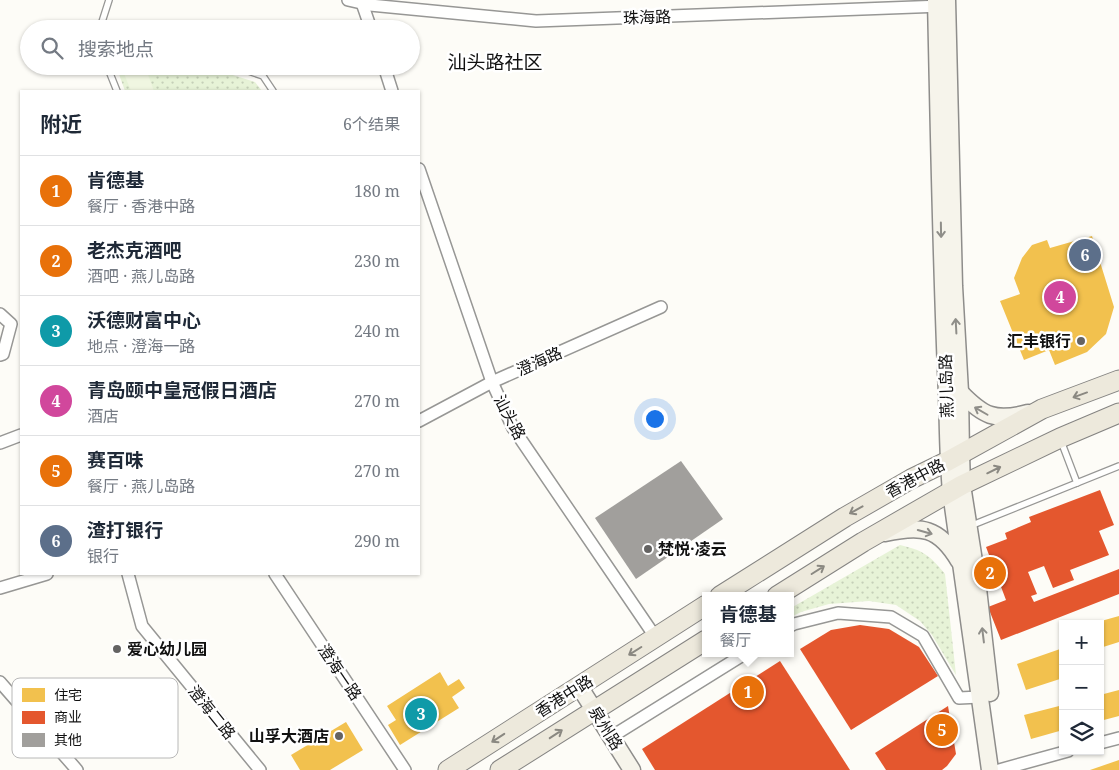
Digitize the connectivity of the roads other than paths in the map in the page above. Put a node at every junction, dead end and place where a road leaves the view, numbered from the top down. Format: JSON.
{"nodes":[{"id":1,"x":109,"y":0,"type":"edge"},
{"id":2,"x":348,"y":0,"type":"edge"},
{"id":3,"x":362,"y":3,"type":"junction"},
{"id":4,"x":942,"y":3,"type":"edge"},
{"id":5,"x":104,"y":20,"type":"edge"},
{"id":6,"x":368,"y":20,"type":"edge"},
{"id":7,"x":110,"y":75,"type":"edge"},
{"id":8,"x":260,"y":75,"type":"edge"},
{"id":9,"x":387,"y":75,"type":"edge"},
{"id":10,"x":116,"y":90,"type":"edge"},
{"id":11,"x":272,"y":90,"type":"edge"},
{"id":12,"x":392,"y":90,"type":"edge"},
{"id":13,"x":420,"y":172,"type":"edge"},
{"id":14,"x":661,"y":307,"type":"dead end"},
{"id":15,"x":0,"y":314,"type":"edge"},
{"id":16,"x":0,"y":355,"type":"edge"},
{"id":17,"x":1119,"y":380,"type":"edge"},
{"id":18,"x":492,"y":382,"type":"junction"},
{"id":19,"x":960,"y":392,"type":"junction"},
{"id":20,"x":1042,"y":409,"type":"junction"},
{"id":21,"x":1119,"y":413,"type":"edge"},
{"id":22,"x":420,"y":420,"type":"edge"},
{"id":23,"x":20,"y":435,"type":"edge"},
{"id":24,"x":1060,"y":438,"type":"junction"},
{"id":25,"x":0,"y":443,"type":"edge"},
{"id":26,"x":954,"y":457,"type":"junction"},
{"id":27,"x":1119,"y":466,"type":"edge"},
{"id":28,"x":1077,"y":483,"type":"junction"},
{"id":29,"x":956,"y":489,"type":"junction"},
{"id":30,"x":969,"y":526,"type":"junction"},
{"id":31,"x":877,"y":534,"type":"junction"},
{"id":32,"x":961,"y":564,"type":"junction"},
{"id":33,"x":43,"y":575,"type":"edge"},
{"id":34,"x":128,"y":575,"type":"edge"},
{"id":35,"x":276,"y":575,"type":"edge"},
{"id":36,"x":2,"y":585,"type":"edge"},
{"id":37,"x":726,"y":592,"type":"edge"},
{"id":38,"x":783,"y":592,"type":"edge"},
{"id":39,"x":702,"y":608,"type":"edge"},
{"id":40,"x":794,"y":624,"type":"edge"},
{"id":41,"x":656,"y":638,"type":"junction"},
{"id":42,"x":702,"y":642,"type":"edge"},
{"id":43,"x":740,"y":657,"type":"edge"},
{"id":44,"x":0,"y":682,"type":"edge"},
{"id":45,"x":579,"y":686,"type":"junction"},
{"id":46,"x":12,"y":696,"type":"edge"},
{"id":47,"x":980,"y":697,"type":"junction"},
{"id":48,"x":594,"y":710,"type":"junction"},
{"id":49,"x":611,"y":737,"type":"junction"},
{"id":50,"x":1119,"y":738,"type":"edge"},
{"id":51,"x":1104,"y":742,"type":"edge"},
{"id":52,"x":1059,"y":753,"type":"edge"},
{"id":53,"x":66,"y":758,"type":"edge"},
{"id":54,"x":77,"y":770,"type":"edge"},
{"id":55,"x":260,"y":770,"type":"edge"},
{"id":56,"x":405,"y":770,"type":"edge"},
{"id":57,"x":448,"y":770,"type":"edge"},
{"id":58,"x":500,"y":770,"type":"edge"},
{"id":59,"x":632,"y":770,"type":"edge"},
{"id":60,"x":998,"y":770,"type":"edge"}],
"edges":[{"from":1,"to":5,"type":"lane"},
{"from":2,"to":3,"type":"street","name":"珠海路"},
{"from":3,"to":4,"type":"street","name":"珠海路"},
{"from":3,"to":6,"type":"street"},
{"from":19,"to":4,"type":"main road","name":"燕儿岛路","one_way":true},
{"from":4,"to":26,"type":"main road","name":"燕儿岛路","one_way":true},
{"from":7,"to":10,"type":"lane"},
{"from":8,"to":11,"type":"lane"},
{"from":9,"to":12,"type":"street"},
{"from":13,"to":18,"type":"street","name":"汕头路"},
{"from":14,"to":18,"type":"street","name":"澄海路"},
{"from":15,"to":16,"type":"street"},
{"from":17,"to":20,"type":"main road","name":"香港中路","one_way":true},
{"from":18,"to":22,"type":"street","name":"澄海路"},
{"from":18,"to":41,"type":"street","name":"汕头路"},
{"from":20,"to":19,"type":"main road","one_way":true},
{"from":19,"to":26,"type":"main road","name":"燕儿岛路"},
{"from":20,"to":26,"type":"main road","name":"香港中路"},
{"from":21,"to":24,"type":"main road","name":"香港中路"},
{"from":23,"to":25,"type":"street"},
{"from":24,"to":28,"type":"lane"},
{"from":29,"to":24,"type":"main road","name":"香港中路","one_way":true},
{"from":26,"to":29,"type":"main road","name":"燕儿岛路"},
{"from":26,"to":37,"type":"main road","name":"香港中路","one_way":true},
{"from":27,"to":28,"type":"lane"},
{"from":28,"to":30,"type":"lane"},
{"from":29,"to":30,"type":"main road","name":"燕儿岛路"},
{"from":29,"to":31,"type":"main road","name":"香港中路"},
{"from":29,"to":32,"type":"main road","name":"燕儿岛路"},
{"from":60,"to":30,"type":"main road","name":"燕儿岛路","one_way":true},
{"from":31,"to":32,"type":"main road","one_way":true},
{"from":38,"to":31,"type":"main road","name":"香港中路","one_way":true},
{"from":32,"to":47,"type":"main road","name":"燕儿岛路"},
{"from":33,"to":36,"type":"street"},
{"from":34,"to":55,"type":"street","name":"澄海二路"},
{"from":35,"to":56,"type":"street","name":"澄海一路"},
{"from":39,"to":41,"type":"main road","name":"香港中路"},
{"from":40,"to":47,"type":"street"},
{"from":41,"to":45,"type":"main road","name":"香港中路","one_way":true},
{"from":42,"to":48,"type":"main road","name":"香港中路"},
{"from":43,"to":49,"type":"street"},
{"from":44,"to":46,"type":"street"},
{"from":45,"to":48,"type":"main road","name":"泉州路"},
{"from":45,"to":57,"type":"main road","name":"香港中路","one_way":true},
{"from":47,"to":60,"type":"main road","name":"燕儿岛路"},
{"from":48,"to":49,"type":"main road","name":"泉州路"},
{"from":58,"to":48,"type":"main road","name":"香港中路","one_way":true},
{"from":49,"to":59,"type":"main road","name":"泉州路"},
{"from":50,"to":51,"type":"street"},
{"from":52,"to":60,"type":"street"},
{"from":53,"to":54,"type":"street"}]}
